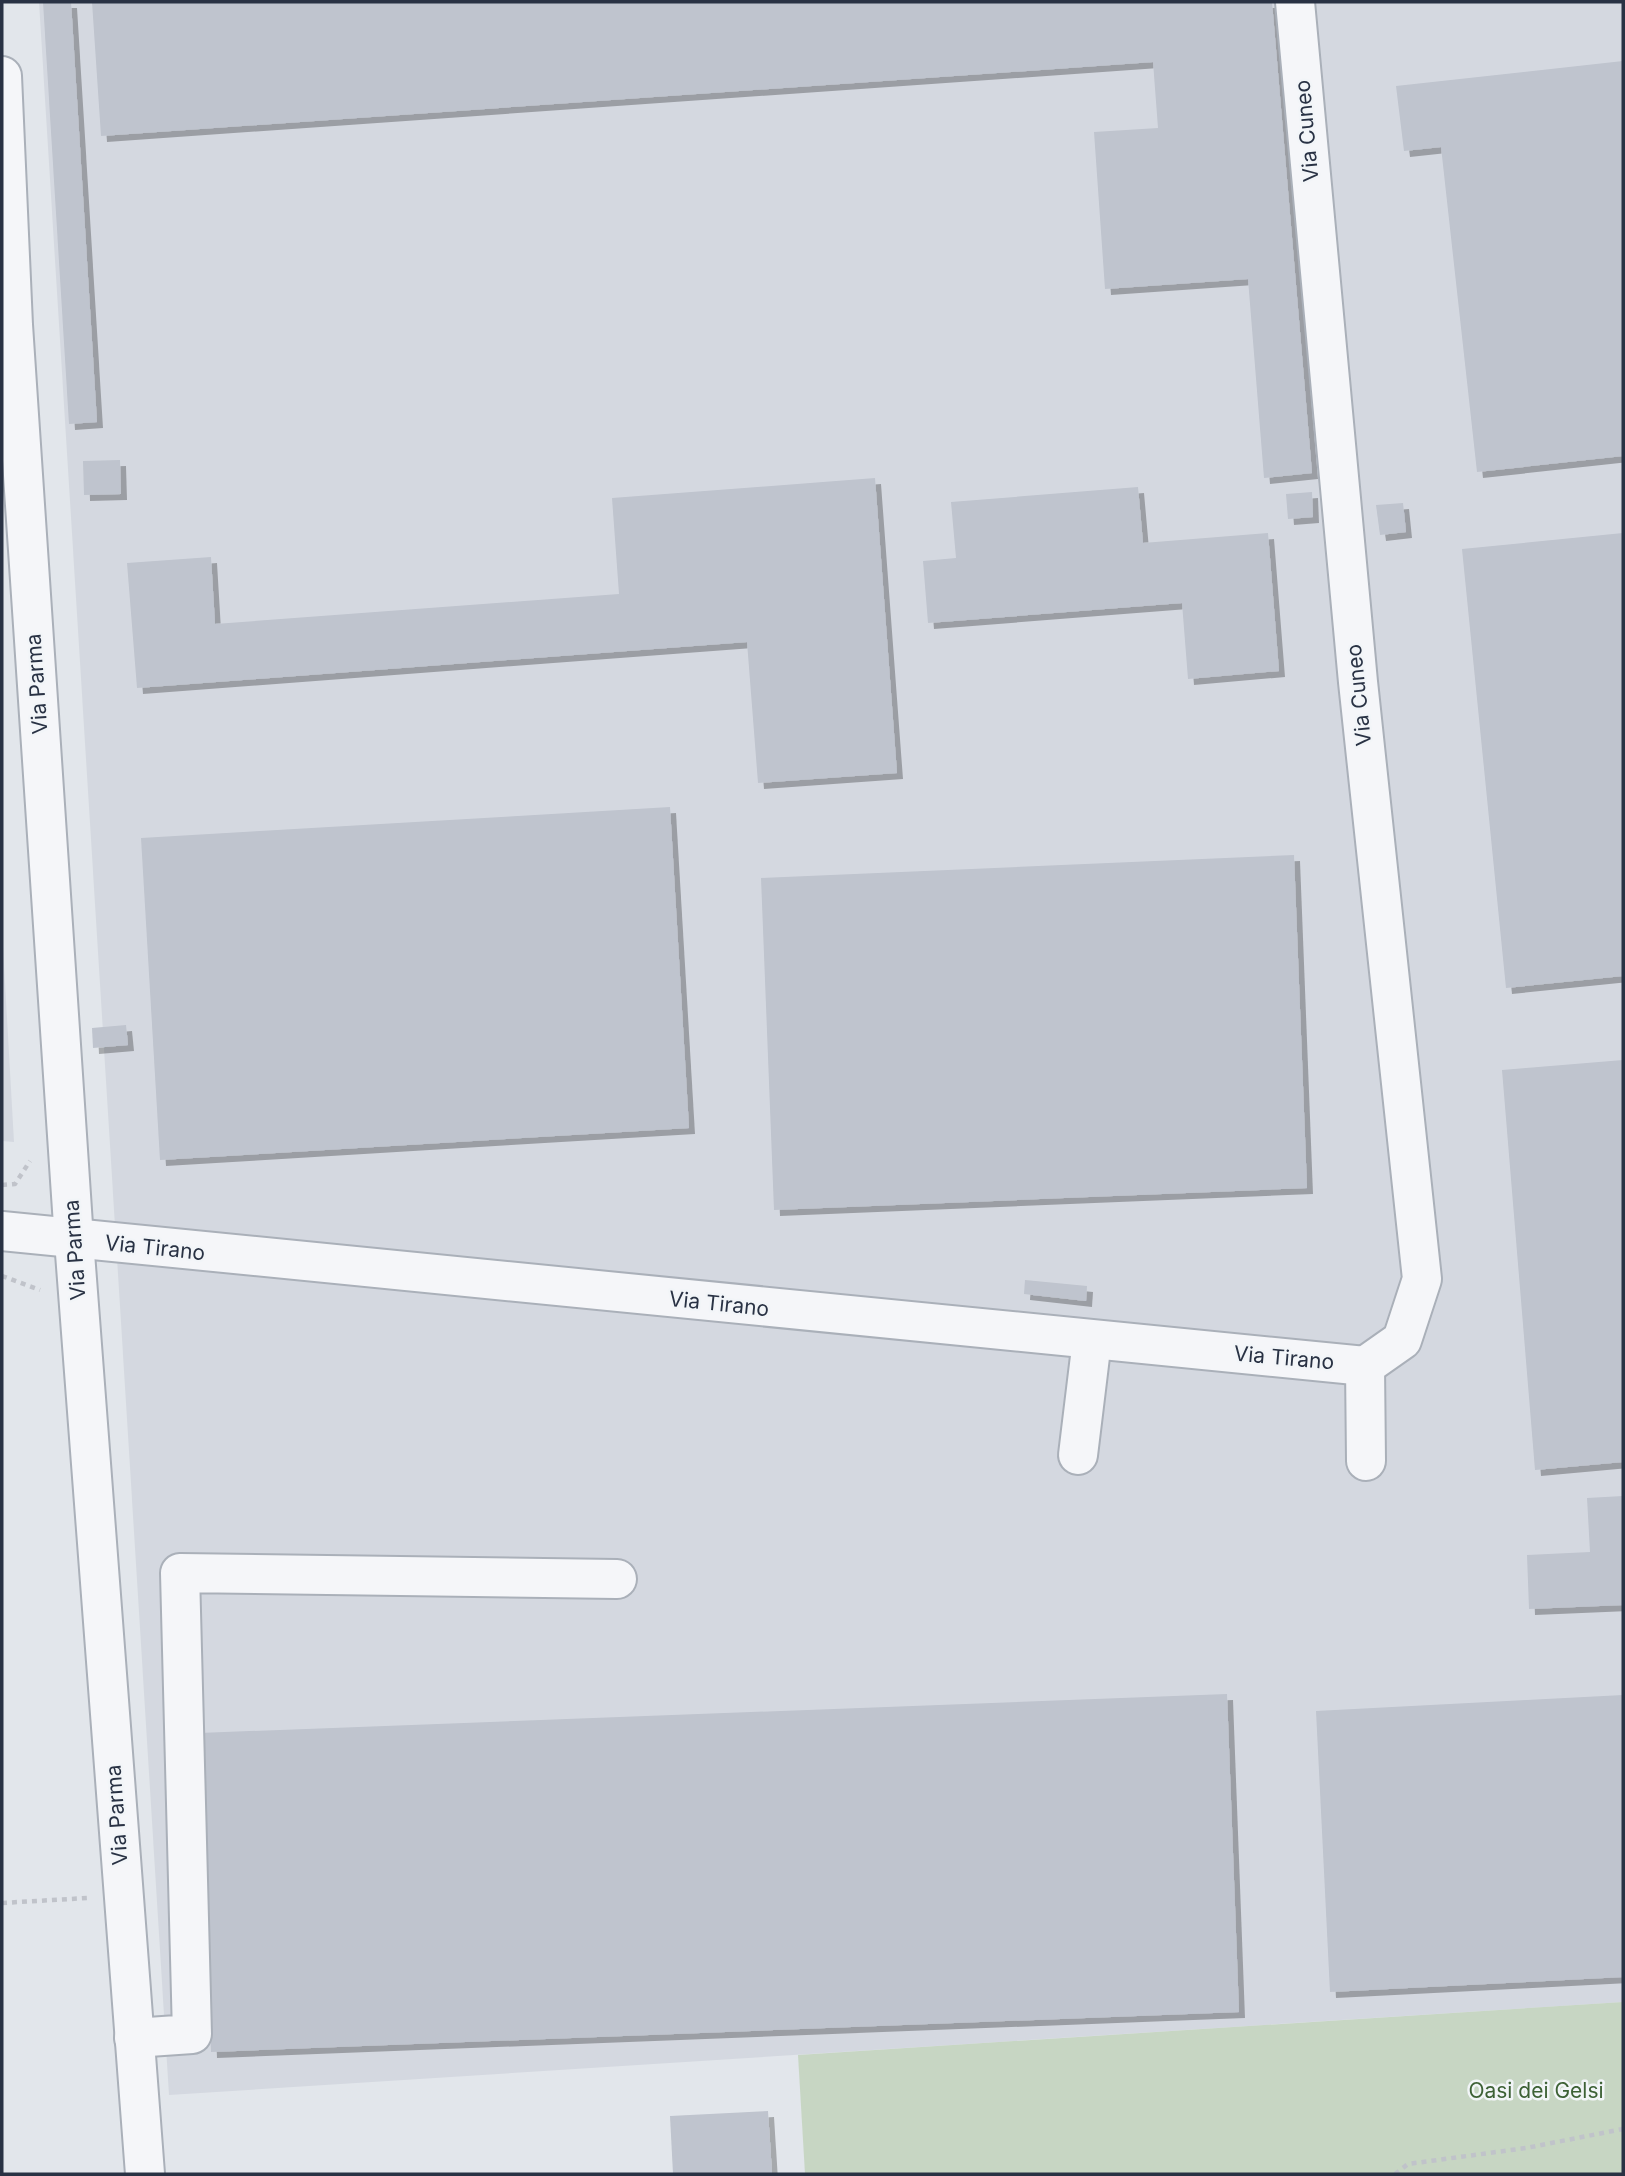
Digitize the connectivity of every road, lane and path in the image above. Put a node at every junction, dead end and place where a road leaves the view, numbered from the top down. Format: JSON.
{"nodes":[{"id":1,"x":1295,"y":2,"type":"edge"},
{"id":2,"x":2,"y":76,"type":"edge"},
{"id":3,"x":6,"y":275,"type":"edge"},
{"id":4,"x":7,"y":325,"type":"edge"},
{"id":5,"x":2,"y":1231,"type":"edge"},
{"id":6,"x":74,"y":1240,"type":"junction"},
{"id":7,"x":1092,"y":1340,"type":"junction"},
{"id":8,"x":1365,"y":1366,"type":"junction"},
{"id":9,"x":1078,"y":1455,"type":"dead end"},
{"id":10,"x":1366,"y":1461,"type":"dead end"},
{"id":11,"x":617,"y":1579,"type":"dead end"},
{"id":12,"x":134,"y":2038,"type":"junction"},
{"id":13,"x":1623,"y":2129,"type":"edge"},
{"id":14,"x":145,"y":2174,"type":"edge"},
{"id":15,"x":1395,"y":2174,"type":"edge"}],
"edges":[{"from":1,"to":8,"type":"street","name":"Via Cuneo"},
{"from":2,"to":3,"type":"street","name":"Via Parma"},
{"from":3,"to":4,"type":"street","name":"Via Parma"},
{"from":4,"to":6,"type":"street","name":"Via Parma"},
{"from":5,"to":6,"type":"street","name":"Via Tirano"},
{"from":6,"to":7,"type":"street","name":"Via Tirano"},
{"from":6,"to":12,"type":"street","name":"Via Parma"},
{"from":7,"to":8,"type":"street","name":"Via Tirano"},
{"from":7,"to":9,"type":"street"},
{"from":8,"to":10,"type":"street"},
{"from":11,"to":12,"type":"street"},
{"from":12,"to":14,"type":"street","name":"Via Parma"},
{"from":13,"to":15,"type":"path"}]}
